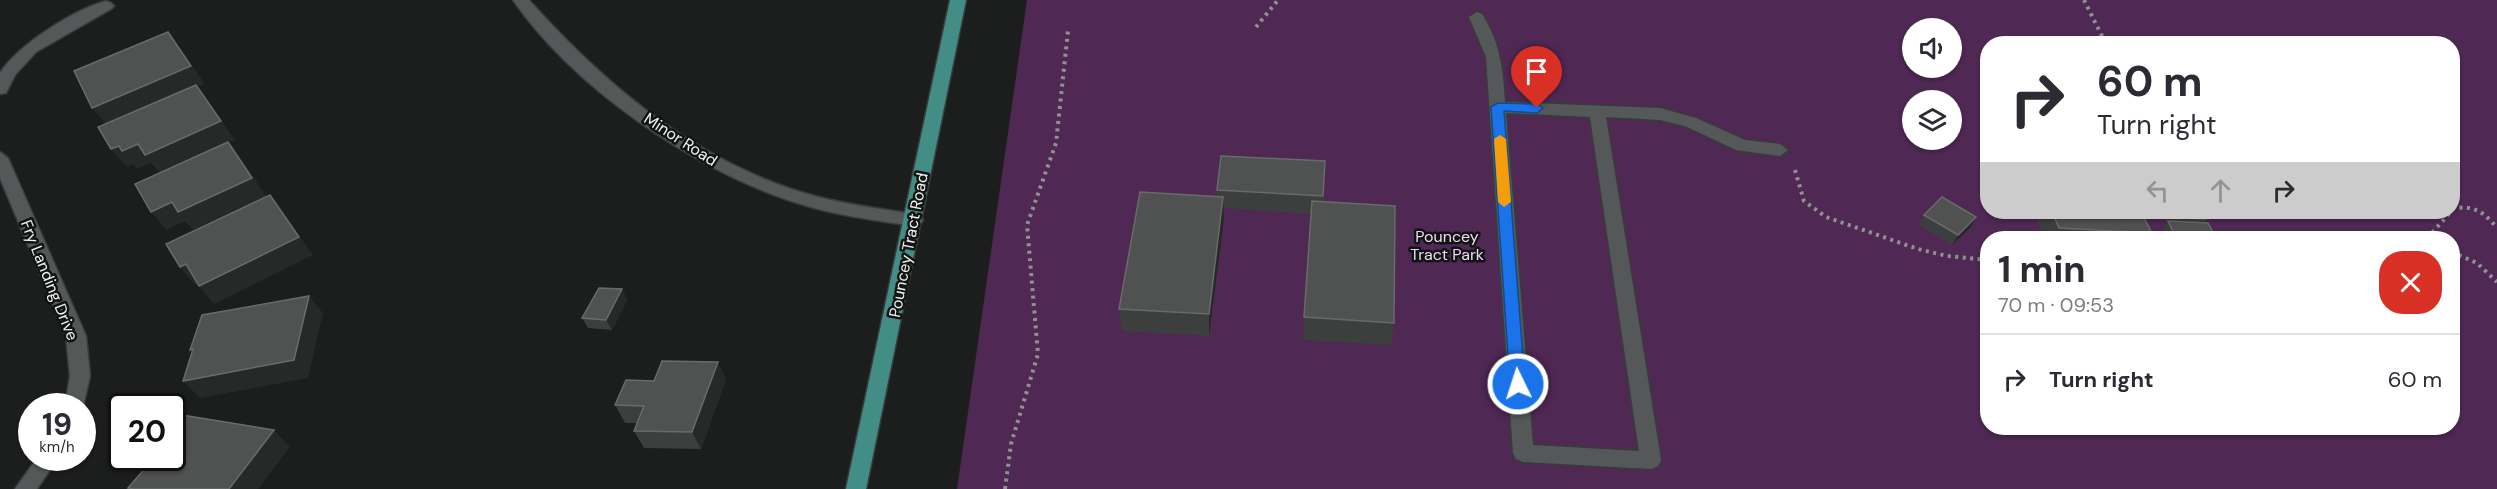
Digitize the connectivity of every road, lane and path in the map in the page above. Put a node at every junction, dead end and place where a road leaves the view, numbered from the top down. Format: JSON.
{"nodes":[{"id":1,"x":521,"y":0,"type":"edge"},
{"id":2,"x":958,"y":0,"type":"edge"},
{"id":3,"x":1278,"y":0,"type":"edge"},
{"id":4,"x":2084,"y":0,"type":"edge"},
{"id":5,"x":106,"y":6,"type":"dead end"},
{"id":6,"x":1477,"y":17,"type":"dead end"},
{"id":7,"x":1256,"y":27,"type":"dead end"},
{"id":8,"x":1068,"y":31,"type":"dead end"},
{"id":9,"x":2102,"y":36,"type":"edge"},
{"id":10,"x":0,"y":89,"type":"edge"},
{"id":11,"x":1498,"y":107,"type":"junction"},
{"id":12,"x":1597,"y":110,"type":"junction"},
{"id":13,"x":1786,"y":156,"type":"joint"},
{"id":14,"x":0,"y":158,"type":"edge"},
{"id":15,"x":2460,"y":207,"type":"edge"},
{"id":16,"x":2444,"y":219,"type":"edge"},
{"id":17,"x":914,"y":220,"type":"junction"},
{"id":18,"x":2497,"y":228,"type":"edge"},
{"id":19,"x":2433,"y":231,"type":"edge"},
{"id":20,"x":2460,"y":254,"type":"edge"},
{"id":21,"x":1980,"y":259,"type":"edge"},
{"id":22,"x":2497,"y":282,"type":"edge"},
{"id":23,"x":77,"y":393,"type":"edge"},
{"id":24,"x":38,"y":471,"type":"edge"},
{"id":25,"x":25,"y":489,"type":"edge"},
{"id":26,"x":856,"y":489,"type":"edge"},
{"id":27,"x":1005,"y":489,"type":"edge"}],
"edges":[{"from":1,"to":17,"type":"street","name":"Minor Road"},
{"from":2,"to":17,"type":"main road","name":"Pouncey Tract Road"},
{"from":3,"to":7,"type":"path"},
{"from":4,"to":9,"type":"path"},
{"from":5,"to":10,"type":"street"},
{"from":6,"to":11,"type":"street"},
{"from":8,"to":27,"type":"path"},
{"from":11,"to":12,"type":"street"},
{"from":11,"to":12,"type":"street"},
{"from":12,"to":13,"type":"street"},
{"from":13,"to":21,"type":"path"},
{"from":14,"to":23,"type":"street","name":"Fry Landing Drive"},
{"from":15,"to":18,"type":"path"},
{"from":16,"to":19,"type":"path"},
{"from":17,"to":26,"type":"main road","name":"Pouncey Tract Road"},
{"from":20,"to":22,"type":"path"},
{"from":24,"to":25,"type":"street"}]}
